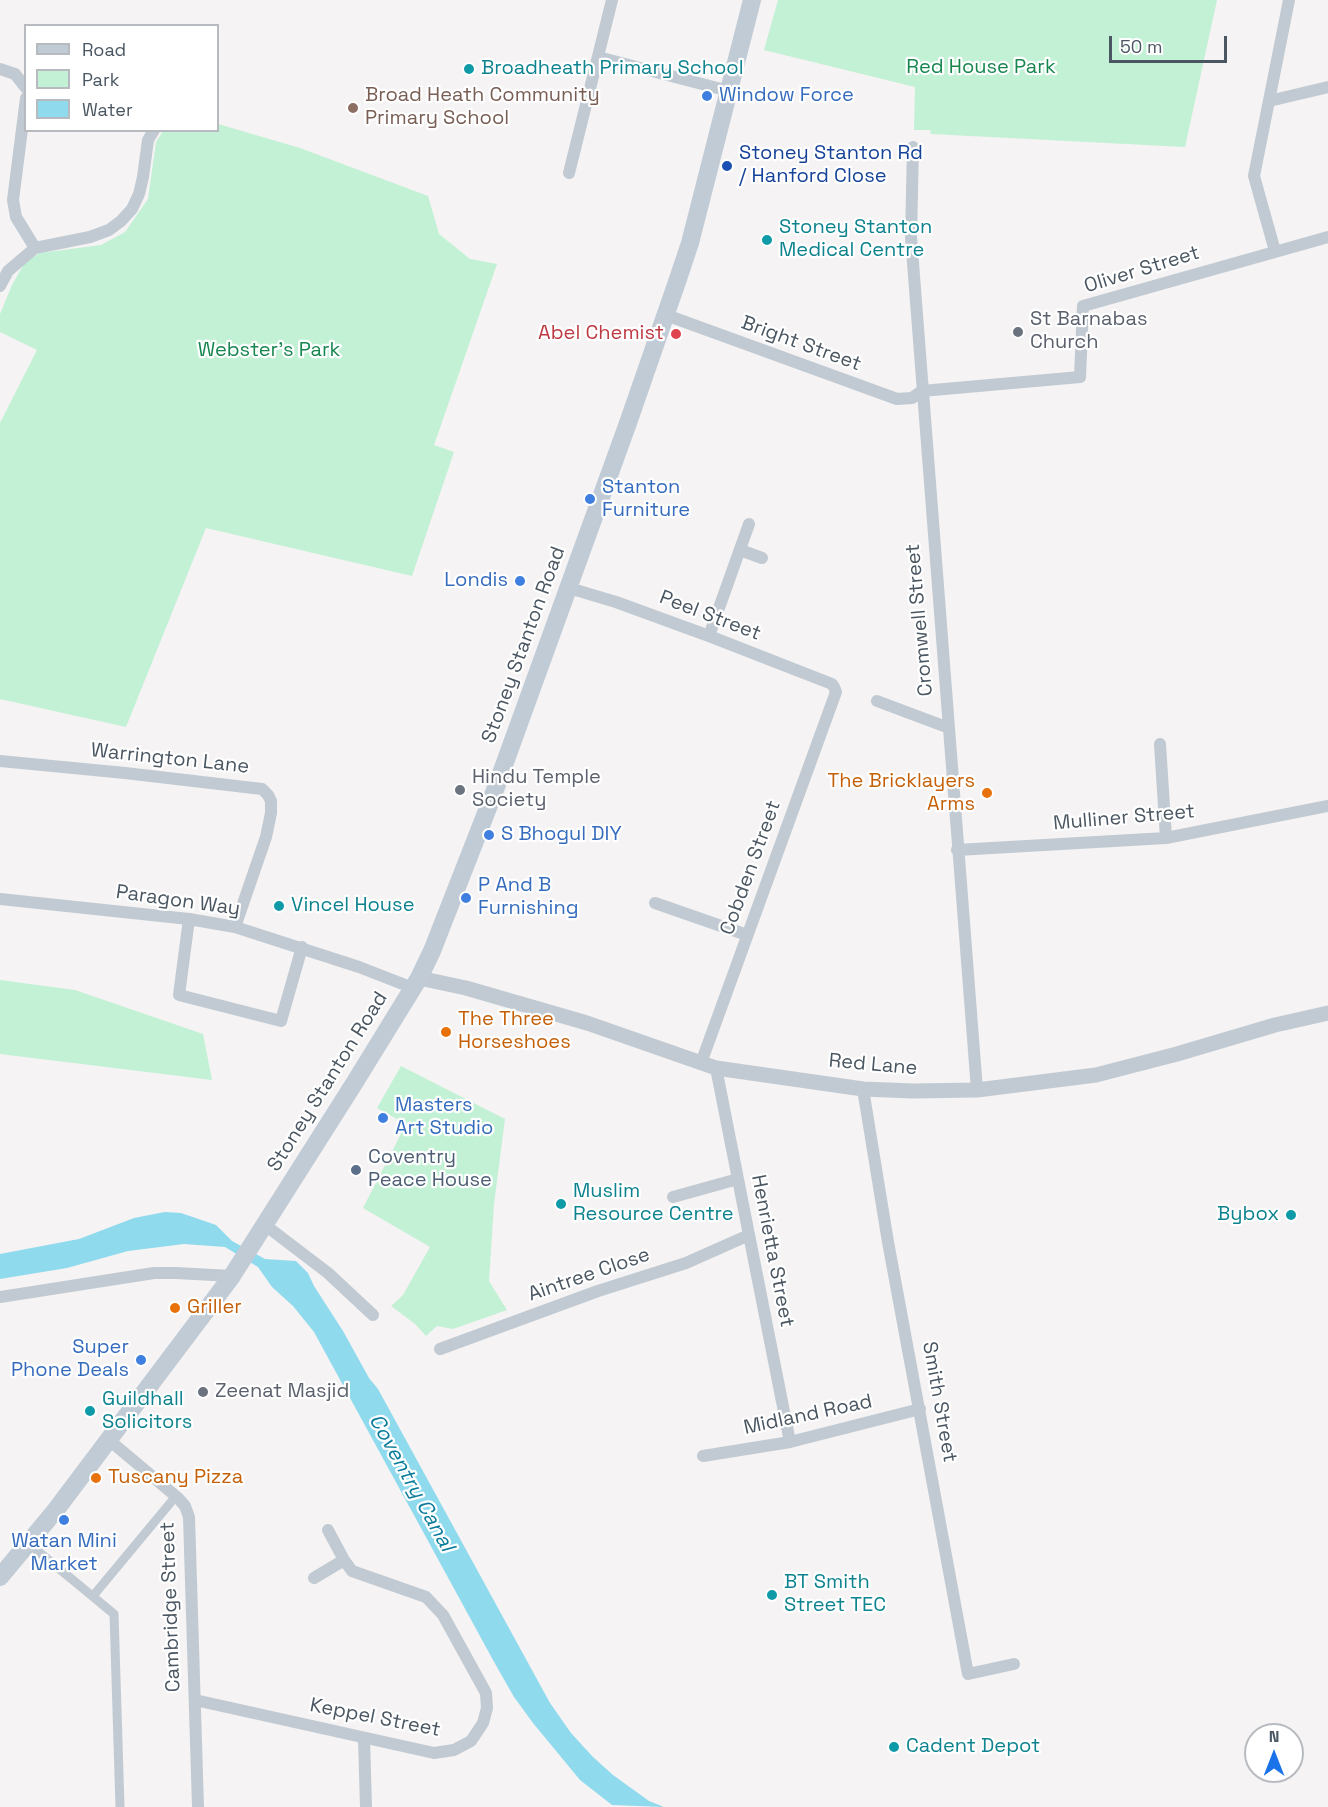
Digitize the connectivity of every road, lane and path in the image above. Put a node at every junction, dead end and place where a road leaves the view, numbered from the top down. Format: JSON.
{"nodes":[{"id":1,"x":612,"y":0,"type":"edge"},
{"id":2,"x":752,"y":0,"type":"edge"},
{"id":3,"x":1289,"y":0,"type":"edge"},
{"id":4,"x":598,"y":57,"type":"junction"},
{"id":5,"x":0,"y":69,"type":"edge"},
{"id":6,"x":24,"y":85,"type":"edge"},
{"id":7,"x":1328,"y":87,"type":"edge"},
{"id":8,"x":729,"y":92,"type":"junction"},
{"id":9,"x":1269,"y":101,"type":"junction"},
{"id":10,"x":24,"y":114,"type":"edge"},
{"id":11,"x":153,"y":132,"type":"edge"},
{"id":12,"x":913,"y":147,"type":"dead end"},
{"id":13,"x":569,"y":173,"type":"dead end"},
{"id":14,"x":1328,"y":237,"type":"edge"},
{"id":15,"x":35,"y":248,"type":"junction"},
{"id":16,"x":1275,"y":251,"type":"junction"},
{"id":17,"x":0,"y":286,"type":"edge"},
{"id":18,"x":666,"y":315,"type":"junction"},
{"id":19,"x":921,"y":391,"type":"junction"},
{"id":20,"x":749,"y":524,"type":"dead end"},
{"id":21,"x":740,"y":550,"type":"junction"},
{"id":22,"x":762,"y":558,"type":"dead end"},
{"id":23,"x":569,"y":588,"type":"junction"},
{"id":24,"x":709,"y":636,"type":"junction"},
{"id":25,"x":834,"y":687,"type":"joint"},
{"id":26,"x":878,"y":701,"type":"dead end"},
{"id":27,"x":949,"y":728,"type":"junction"},
{"id":28,"x":1160,"y":744,"type":"dead end"},
{"id":29,"x":0,"y":761,"type":"edge"},
{"id":30,"x":1328,"y":806,"type":"edge"},
{"id":31,"x":1166,"y":838,"type":"junction"},
{"id":32,"x":957,"y":850,"type":"junction"},
{"id":33,"x":0,"y":899,"type":"edge"},
{"id":34,"x":655,"y":903,"type":"dead end"},
{"id":35,"x":189,"y":919,"type":"junction"},
{"id":36,"x":236,"y":927,"type":"junction"},
{"id":37,"x":747,"y":935,"type":"junction"},
{"id":38,"x":302,"y":947,"type":"junction"},
{"id":39,"x":416,"y":983,"type":"junction"},
{"id":40,"x":1328,"y":1013,"type":"edge"},
{"id":41,"x":708,"y":1066,"type":"junction"},
{"id":42,"x":863,"y":1089,"type":"junction"},
{"id":43,"x":977,"y":1090,"type":"junction"},
{"id":44,"x":738,"y":1179,"type":"junction"},
{"id":45,"x":673,"y":1197,"type":"dead end"},
{"id":46,"x":262,"y":1228,"type":"junction"},
{"id":47,"x":749,"y":1235,"type":"junction"},
{"id":48,"x":234,"y":1273,"type":"junction"},
{"id":49,"x":0,"y":1297,"type":"edge"},
{"id":50,"x":373,"y":1315,"type":"dead end"},
{"id":51,"x":440,"y":1349,"type":"dead end"},
{"id":52,"x":920,"y":1409,"type":"junction"},
{"id":53,"x":109,"y":1440,"type":"junction"},
{"id":54,"x":790,"y":1442,"type":"junction"},
{"id":55,"x":704,"y":1456,"type":"dead end"},
{"id":56,"x":176,"y":1496,"type":"junction"},
{"id":57,"x":328,"y":1530,"type":"dead end"},
{"id":58,"x":28,"y":1543,"type":"junction"},
{"id":59,"x":344,"y":1560,"type":"junction"},
{"id":60,"x":0,"y":1577,"type":"edge"},
{"id":61,"x":314,"y":1578,"type":"dead end"},
{"id":62,"x":93,"y":1596,"type":"junction"},
{"id":63,"x":1014,"y":1664,"type":"dead end"},
{"id":64,"x":195,"y":1700,"type":"junction"},
{"id":65,"x":364,"y":1738,"type":"junction"},
{"id":66,"x":120,"y":1807,"type":"edge"},
{"id":67,"x":198,"y":1807,"type":"edge"},
{"id":68,"x":366,"y":1807,"type":"edge"}],
"edges":[{"from":1,"to":4,"type":"street"},
{"from":2,"to":8,"type":"main road","name":"Stoney Stanton Road"},
{"from":3,"to":9,"type":"street"},
{"from":4,"to":8,"type":"street"},
{"from":4,"to":13,"type":"street"},
{"from":5,"to":6,"type":"street"},
{"from":7,"to":9,"type":"street"},
{"from":8,"to":18,"type":"main road","name":"Stoney Stanton Road"},
{"from":9,"to":16,"type":"street"},
{"from":10,"to":15,"type":"street"},
{"from":11,"to":15,"type":"street"},
{"from":12,"to":19,"type":"street","name":"Cromwell Street"},
{"from":14,"to":16,"type":"street","name":"Oliver Street"},
{"from":15,"to":17,"type":"street"},
{"from":16,"to":19,"type":"street","name":"Oliver Street"},
{"from":18,"to":19,"type":"street","name":"Bright Street"},
{"from":18,"to":23,"type":"main road","name":"Stoney Stanton Road"},
{"from":19,"to":27,"type":"street","name":"Cromwell Street"},
{"from":20,"to":21,"type":"street"},
{"from":21,"to":22,"type":"street"},
{"from":21,"to":24,"type":"street"},
{"from":23,"to":24,"type":"street","name":"Peel Street"},
{"from":23,"to":39,"type":"main road","name":"Stoney Stanton Road"},
{"from":24,"to":25,"type":"street","name":"Peel Street"},
{"from":25,"to":37,"type":"street","name":"Cobden Street"},
{"from":26,"to":27,"type":"street"},
{"from":27,"to":32,"type":"street","name":"Cromwell Street"},
{"from":28,"to":31,"type":"street"},
{"from":29,"to":36,"type":"street","name":"Warrington Lane"},
{"from":30,"to":31,"type":"street","name":"Mulliner Street"},
{"from":31,"to":32,"type":"street","name":"Mulliner Street"},
{"from":32,"to":43,"type":"street","name":"Cromwell Street"},
{"from":33,"to":35,"type":"street","name":"Paragon Way"},
{"from":34,"to":37,"type":"street"},
{"from":35,"to":36,"type":"street","name":"Paragon Way"},
{"from":35,"to":38,"type":"street"},
{"from":36,"to":38,"type":"street","name":"Paragon Way"},
{"from":37,"to":41,"type":"street","name":"Cobden Street"},
{"from":38,"to":39,"type":"street","name":"Paragon Way"},
{"from":39,"to":41,"type":"street","name":"Red Lane"},
{"from":39,"to":46,"type":"main road","name":"Stoney Stanton Road"},
{"from":40,"to":43,"type":"street","name":"Red Lane"},
{"from":41,"to":42,"type":"street","name":"Red Lane"},
{"from":41,"to":44,"type":"street","name":"Henrietta Street"},
{"from":42,"to":43,"type":"street","name":"Red Lane"},
{"from":42,"to":52,"type":"street","name":"Smith Street"},
{"from":44,"to":45,"type":"street"},
{"from":44,"to":47,"type":"street","name":"Henrietta Street"},
{"from":46,"to":48,"type":"main road","name":"Stoney Stanton Road"},
{"from":46,"to":50,"type":"street"},
{"from":47,"to":51,"type":"street","name":"Aintree Close"},
{"from":47,"to":54,"type":"street","name":"Henrietta Street"},
{"from":48,"to":49,"type":"street"},
{"from":48,"to":53,"type":"main road","name":"Stoney Stanton Road"},
{"from":52,"to":54,"type":"street","name":"Midland Road"},
{"from":52,"to":63,"type":"street","name":"Smith Street"},
{"from":53,"to":56,"type":"street","name":"Cambridge Street"},
{"from":53,"to":58,"type":"main road","name":"Stoney Stanton Road"},
{"from":54,"to":55,"type":"street","name":"Midland Road"},
{"from":56,"to":62,"type":"street"},
{"from":56,"to":64,"type":"street","name":"Cambridge Street"},
{"from":57,"to":59,"type":"street","name":"Keppel Street"},
{"from":58,"to":60,"type":"main road","name":"Stoney Stanton Road"},
{"from":58,"to":62,"type":"street"},
{"from":59,"to":61,"type":"street"},
{"from":59,"to":65,"type":"street","name":"Keppel Street"},
{"from":62,"to":66,"type":"street"},
{"from":64,"to":65,"type":"street","name":"Keppel Street"},
{"from":64,"to":67,"type":"street","name":"Cambridge Street"},
{"from":65,"to":68,"type":"street"}]}
